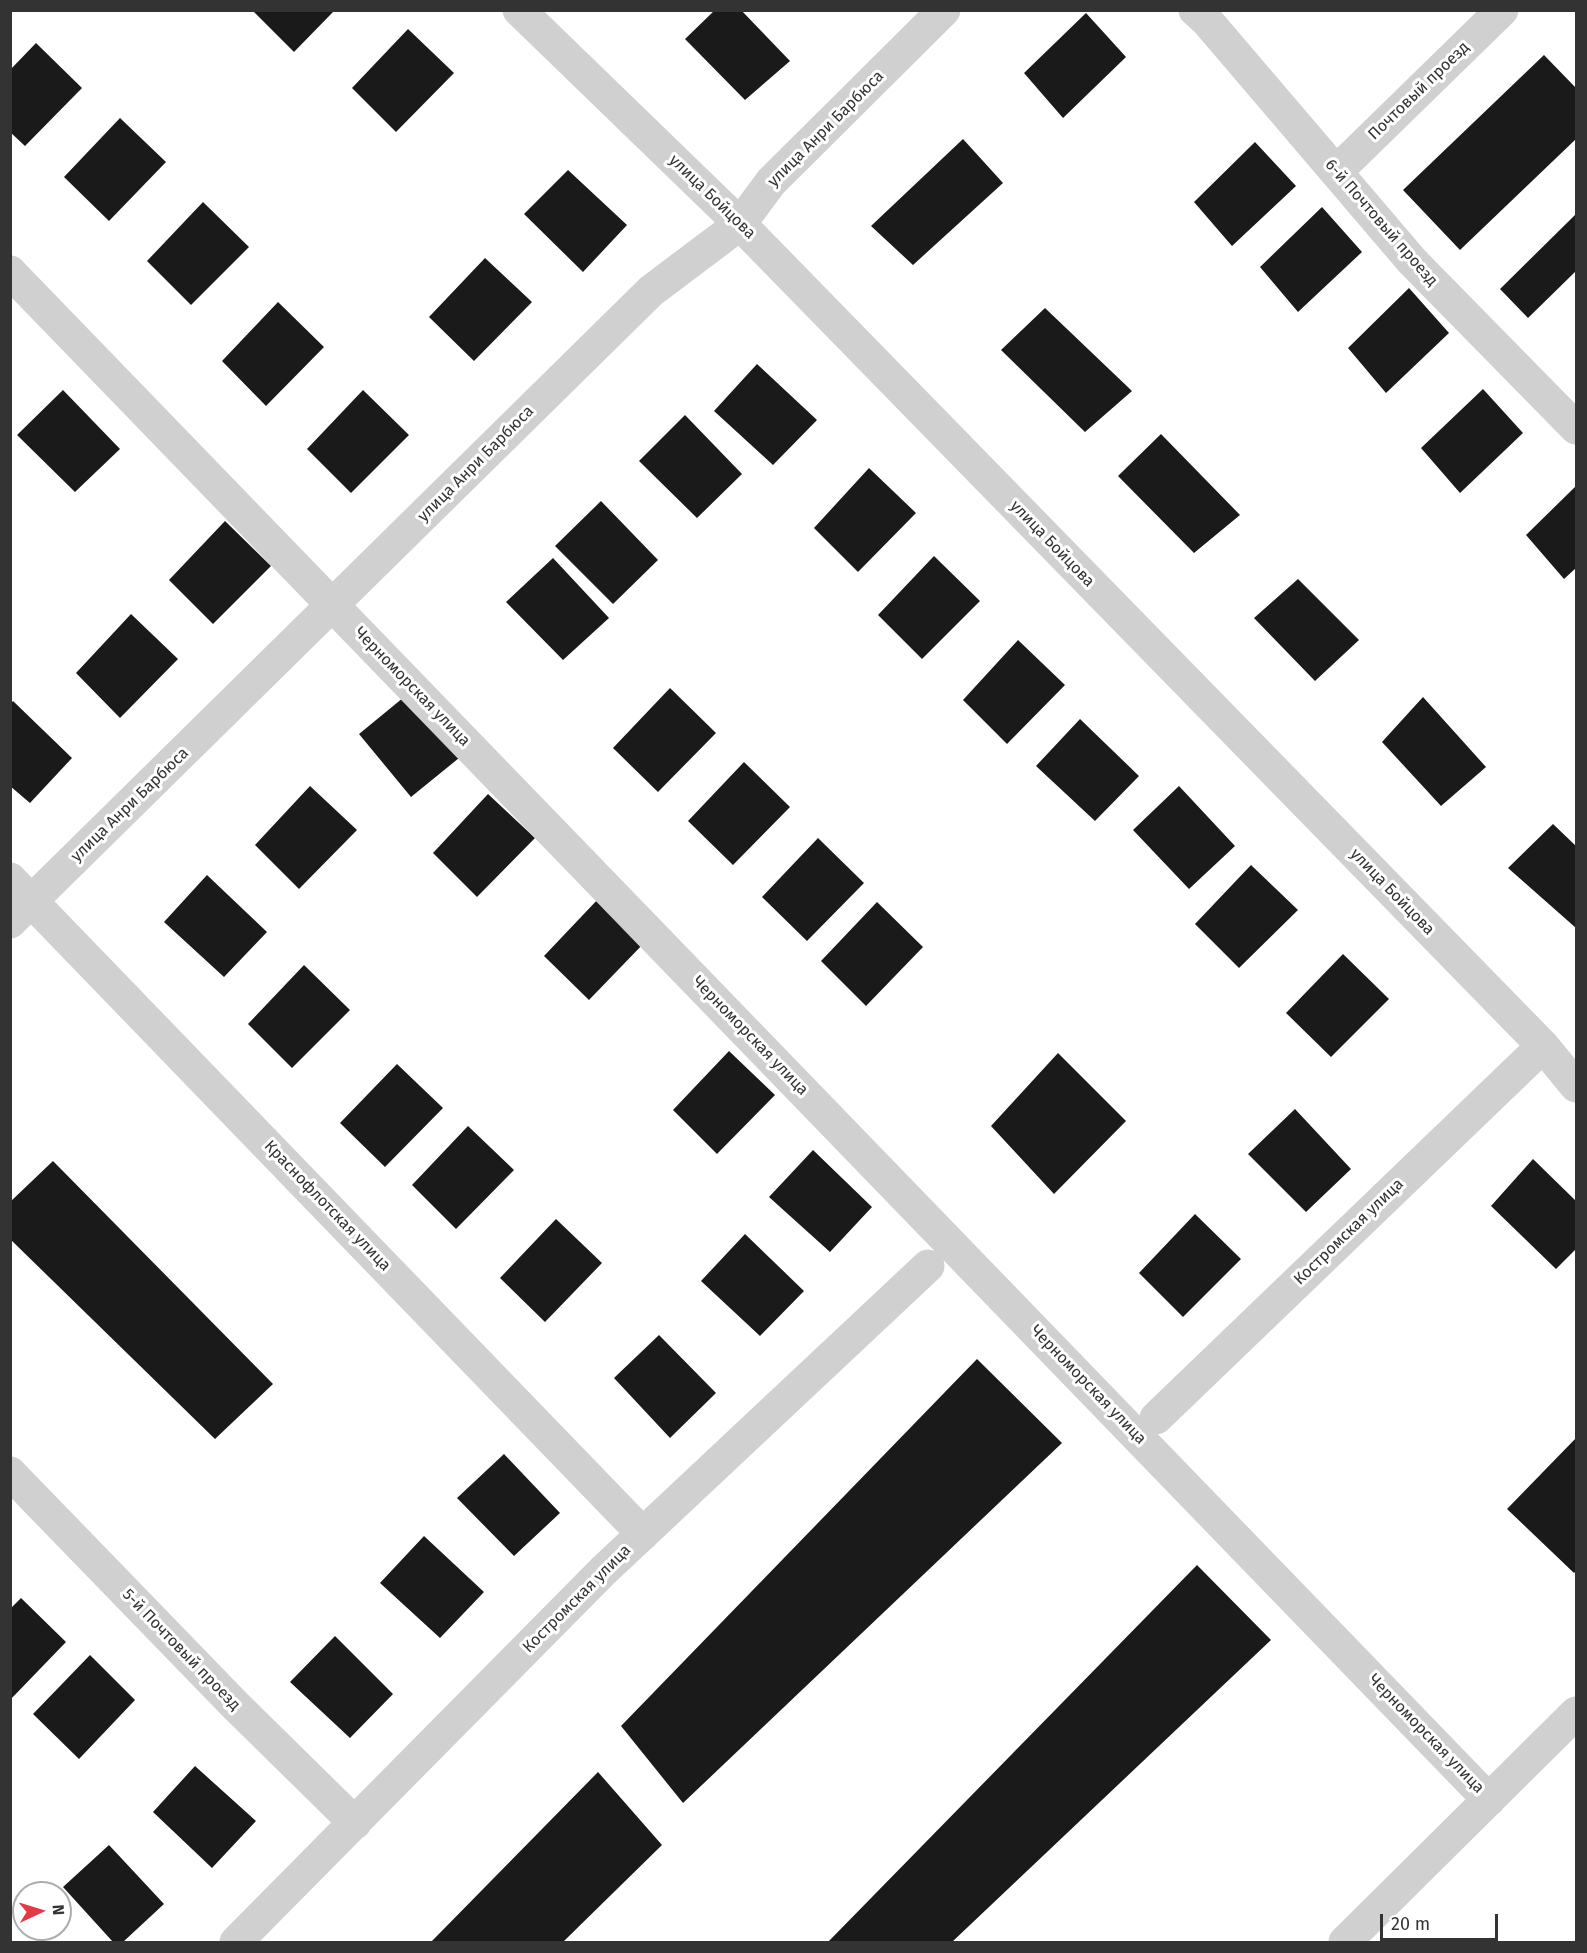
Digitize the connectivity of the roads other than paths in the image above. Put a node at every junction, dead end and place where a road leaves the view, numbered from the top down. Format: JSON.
{"nodes":[{"id":1,"x":519,"y":10,"type":"edge"},
{"id":2,"x":944,"y":10,"type":"edge"},
{"id":3,"x":1195,"y":10,"type":"edge"},
{"id":4,"x":1502,"y":10,"type":"edge"},
{"id":5,"x":1336,"y":172,"type":"junction"},
{"id":6,"x":740,"y":224,"type":"junction"},
{"id":7,"x":10,"y":272,"type":"edge"},
{"id":8,"x":1576,"y":428,"type":"edge"},
{"id":9,"x":334,"y":606,"type":"junction"},
{"id":10,"x":18,"y":901,"type":"edge"},
{"id":11,"x":1543,"y":1046,"type":"junction"},
{"id":12,"x":1576,"y":1086,"type":"edge"},
{"id":13,"x":928,"y":1266,"type":"dead end"},
{"id":14,"x":1156,"y":1418,"type":"dead end"},
{"id":15,"x":10,"y":1473,"type":"edge"},
{"id":16,"x":642,"y":1534,"type":"junction"},
{"id":17,"x":1576,"y":1713,"type":"edge"},
{"id":18,"x":1489,"y":1800,"type":"junction"},
{"id":19,"x":355,"y":1823,"type":"junction"},
{"id":20,"x":236,"y":1942,"type":"edge"},
{"id":21,"x":1345,"y":1942,"type":"edge"}],
"edges":[{"from":1,"to":6,"type":"street","name":"улица Бойцова"},
{"from":2,"to":6,"type":"street","name":"улица Анри Барбюса"},
{"from":3,"to":5,"type":"street","name":"6-й Почтовый проезд"},
{"from":4,"to":5,"type":"street","name":"Почтовый проезд"},
{"from":5,"to":8,"type":"street","name":"6-й Почтовый проезд"},
{"from":6,"to":9,"type":"street","name":"улица Анри Барбюса"},
{"from":6,"to":11,"type":"street","name":"улица Бойцова"},
{"from":7,"to":9,"type":"street","name":"Черноморская улица"},
{"from":9,"to":10,"type":"street","name":"улица Анри Барбюса"},
{"from":9,"to":18,"type":"street","name":"Черноморская улица"},
{"from":10,"to":16,"type":"street","name":"Краснофлотская улица"},
{"from":11,"to":12,"type":"street","name":"улица Бойцова"},
{"from":11,"to":14,"type":"street","name":"Костромская улица"},
{"from":13,"to":16,"type":"street","name":"Костромская улица"},
{"from":15,"to":19,"type":"street","name":"5-й Почтовый проезд"},
{"from":16,"to":19,"type":"street","name":"Костромская улица"},
{"from":17,"to":18,"type":"street"},
{"from":18,"to":21,"type":"street"},
{"from":19,"to":20,"type":"street","name":"Костромская улица"}]}
